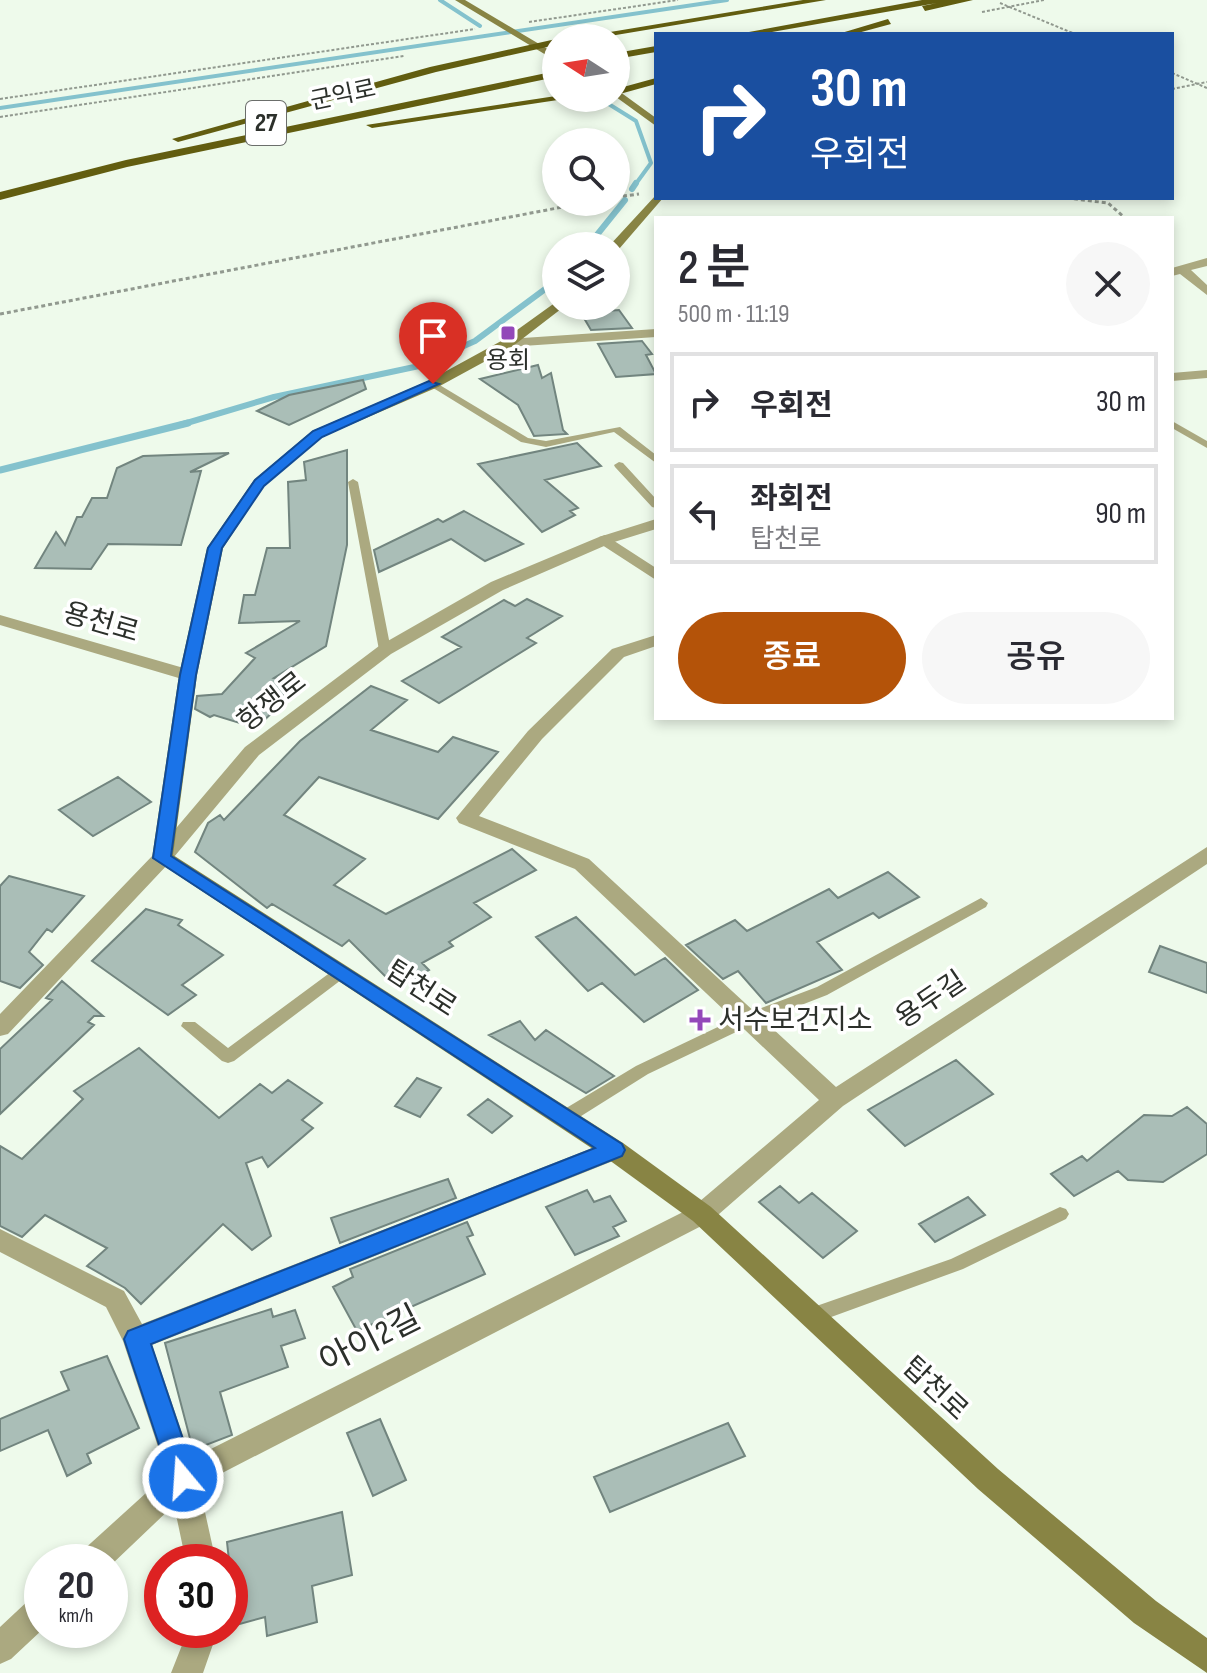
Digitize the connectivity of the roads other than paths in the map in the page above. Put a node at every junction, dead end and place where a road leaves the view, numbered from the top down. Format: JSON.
{"nodes":[{"id":1,"x":459,"y":0,"type":"edge"},
{"id":2,"x":821,"y":0,"type":"edge"},
{"id":3,"x":938,"y":0,"type":"edge"},
{"id":4,"x":968,"y":0,"type":"edge"},
{"id":5,"x":630,"y":30,"type":"edge"},
{"id":6,"x":754,"y":32,"type":"edge"},
{"id":7,"x":800,"y":32,"type":"edge"},
{"id":8,"x":850,"y":32,"type":"edge"},
{"id":9,"x":542,"y":44,"type":"edge"},
{"id":10,"x":533,"y":46,"type":"junction"},
{"id":11,"x":654,"y":49,"type":"edge"},
{"id":12,"x":542,"y":51,"type":"edge"},
{"id":13,"x":630,"y":54,"type":"edge"},
{"id":14,"x":654,"y":57,"type":"edge"},
{"id":15,"x":630,"y":62,"type":"edge"},
{"id":16,"x":542,"y":72,"type":"edge"},
{"id":17,"x":538,"y":74,"type":"junction"},
{"id":18,"x":542,"y":74,"type":"edge"},
{"id":19,"x":654,"y":82,"type":"edge"},
{"id":20,"x":630,"y":88,"type":"edge"},
{"id":21,"x":542,"y":102,"type":"edge"},
{"id":22,"x":630,"y":103,"type":"edge"},
{"id":23,"x":654,"y":121,"type":"edge"},
{"id":24,"x":134,"y":150,"type":"junction"},
{"id":25,"x":126,"y":164,"type":"junction"},
{"id":26,"x":0,"y":183,"type":"edge"},
{"id":27,"x":0,"y":196,"type":"edge"},
{"id":28,"x":655,"y":200,"type":"edge"},
{"id":29,"x":627,"y":232,"type":"edge"},
{"id":30,"x":1207,"y":262,"type":"edge"},
{"id":31,"x":1178,"y":271,"type":"edge"},
{"id":32,"x":1207,"y":291,"type":"edge"},
{"id":33,"x":542,"y":317,"type":"edge"},
{"id":34,"x":654,"y":333,"type":"edge"},
{"id":35,"x":508,"y":343,"type":"junction"},
{"id":36,"x":1207,"y":374,"type":"edge"},
{"id":37,"x":1174,"y":377,"type":"edge"},
{"id":38,"x":433,"y":384,"type":"junction"},
{"id":39,"x":1174,"y":425,"type":"edge"},
{"id":40,"x":1207,"y":445,"type":"edge"},
{"id":41,"x":654,"y":458,"type":"edge"},
{"id":42,"x":619,"y":465,"type":"dead end"},
{"id":43,"x":353,"y":482,"type":"dead end"},
{"id":44,"x":654,"y":503,"type":"edge"},
{"id":45,"x":654,"y":525,"type":"edge"},
{"id":46,"x":605,"y":540,"type":"junction"},
{"id":47,"x":654,"y":574,"type":"edge"},
{"id":48,"x":0,"y":620,"type":"edge"},
{"id":49,"x":654,"y":641,"type":"edge"},
{"id":50,"x":385,"y":650,"type":"junction"},
{"id":51,"x":188,"y":675,"type":"junction"},
{"id":52,"x":1207,"y":854,"type":"edge"},
{"id":53,"x":162,"y":858,"type":"junction"},
{"id":54,"x":981,"y":903,"type":"dead end"},
{"id":55,"x":340,"y":973,"type":"junction"},
{"id":56,"x":749,"y":1019,"type":"junction"},
{"id":57,"x":189,"y":1026,"type":"dead end"},
{"id":58,"x":0,"y":1028,"type":"edge"},
{"id":59,"x":835,"y":1100,"type":"junction"},
{"id":60,"x":564,"y":1118,"type":"junction"},
{"id":61,"x":614,"y":1150,"type":"junction"},
{"id":62,"x":702,"y":1214,"type":"junction"},
{"id":63,"x":1060,"y":1214,"type":"dead end"},
{"id":64,"x":0,"y":1240,"type":"edge"},
{"id":65,"x":812,"y":1316,"type":"junction"},
{"id":66,"x":136,"y":1339,"type":"junction"},
{"id":67,"x":183,"y":1478,"type":"junction"},
{"id":68,"x":112,"y":1544,"type":"edge"},
{"id":69,"x":197,"y":1544,"type":"edge"},
{"id":70,"x":24,"y":1626,"type":"edge"},
{"id":71,"x":0,"y":1648,"type":"edge"},
{"id":72,"x":196,"y":1648,"type":"edge"},
{"id":73,"x":1207,"y":1657,"type":"edge"},
{"id":74,"x":187,"y":1673,"type":"edge"}],
"edges":[{"from":1,"to":10,"type":"main road"},
{"from":2,"to":5,"type":"highway"},
{"from":3,"to":6,"type":"highway"},
{"from":4,"to":7,"type":"highway"},
{"from":4,"to":8,"type":"highway"},
{"from":9,"to":10,"type":"highway"},
{"from":10,"to":12,"type":"main road"},
{"from":10,"to":24,"type":"highway"},
{"from":11,"to":13,"type":"highway"},
{"from":14,"to":15,"type":"highway"},
{"from":16,"to":17,"type":"highway","name":"군익로","number":"27"},
{"from":17,"to":18,"type":"highway","name":"군익로"},
{"from":17,"to":24,"type":"highway","name":"군익로","number":"27"},
{"from":17,"to":25,"type":"highway","name":"군익로"},
{"from":19,"to":20,"type":"highway"},
{"from":21,"to":25,"type":"highway"},
{"from":22,"to":23,"type":"main road"},
{"from":24,"to":26,"type":"highway","name":"군익로","number":"27"},
{"from":25,"to":27,"type":"highway","name":"군익로"},
{"from":28,"to":29,"type":"main road"},
{"from":30,"to":31,"type":"street"},
{"from":31,"to":32,"type":"street"},
{"from":33,"to":35,"type":"main road"},
{"from":34,"to":35,"type":"street"},
{"from":35,"to":38,"type":"main road"},
{"from":36,"to":37,"type":"street"},
{"from":38,"to":41,"type":"lane"},
{"from":38,"to":51,"type":"main road"},
{"from":39,"to":40,"type":"lane"},
{"from":42,"to":44,"type":"lane"},
{"from":43,"to":50,"type":"lane"},
{"from":45,"to":46,"type":"street","name":"항쟁로"},
{"from":46,"to":47,"type":"street"},
{"from":46,"to":50,"type":"street","name":"항쟁로"},
{"from":48,"to":51,"type":"street","name":"용천로"},
{"from":49,"to":56,"type":"street"},
{"from":50,"to":53,"type":"street","name":"항쟁로"},
{"from":51,"to":53,"type":"main road"},
{"from":52,"to":59,"type":"street","name":"용두길"},
{"from":53,"to":55,"type":"main road","name":"탑천로"},
{"from":53,"to":58,"type":"street","name":"항쟁로"},
{"from":54,"to":56,"type":"lane"},
{"from":55,"to":57,"type":"lane"},
{"from":55,"to":60,"type":"main road","name":"탑천로"},
{"from":56,"to":59,"type":"street"},
{"from":56,"to":60,"type":"lane"},
{"from":59,"to":62,"type":"street","name":"용두길"},
{"from":60,"to":61,"type":"main road","name":"탑천로"},
{"from":61,"to":62,"type":"main road","name":"탑천로"},
{"from":61,"to":66,"type":"street"},
{"from":62,"to":65,"type":"main road","name":"탑천로"},
{"from":62,"to":67,"type":"street","name":"아이2길"},
{"from":63,"to":65,"type":"lane"},
{"from":64,"to":66,"type":"street"},
{"from":65,"to":73,"type":"main road","name":"탑천로"},
{"from":66,"to":67,"type":"street"},
{"from":67,"to":68,"type":"street","name":"아이2길"},
{"from":67,"to":69,"type":"street"},
{"from":70,"to":71,"type":"street"},
{"from":72,"to":74,"type":"street"}]}
